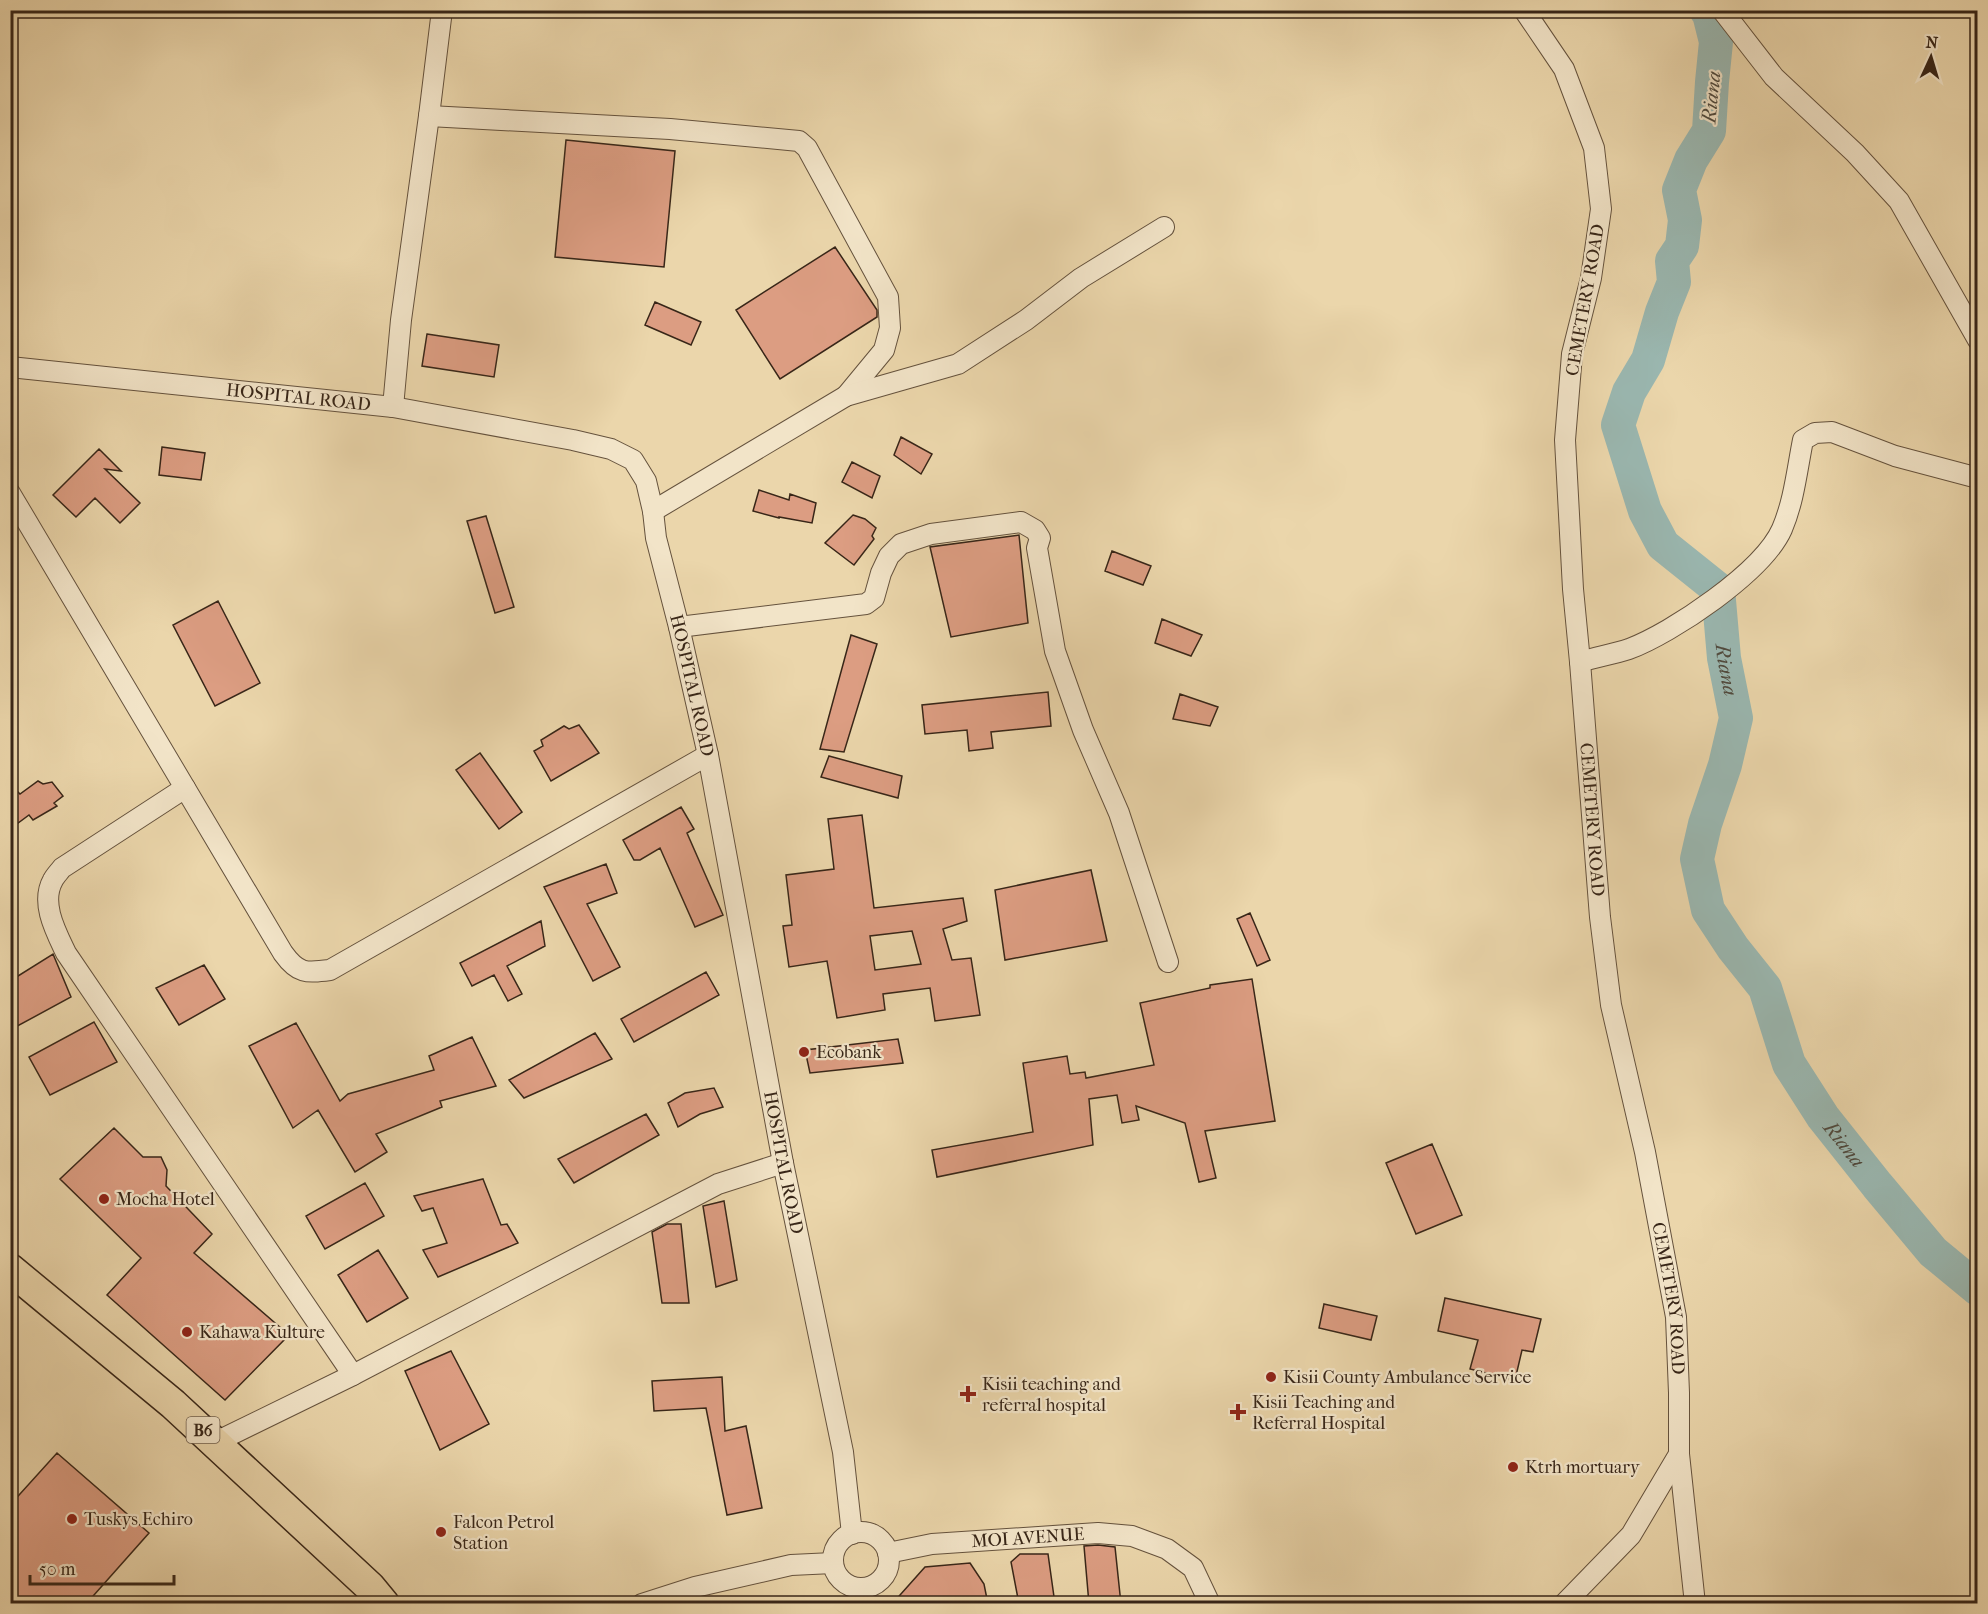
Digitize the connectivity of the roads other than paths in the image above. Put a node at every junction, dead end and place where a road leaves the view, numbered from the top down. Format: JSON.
{"nodes":[{"id":1,"x":442,"y":10,"type":"edge"},
{"id":2,"x":1524,"y":10,"type":"edge"},
{"id":3,"x":1722,"y":10,"type":"edge"},
{"id":4,"x":429,"y":116,"type":"junction"},
{"id":5,"x":1164,"y":227,"type":"dead end"},
{"id":6,"x":1977,"y":340,"type":"edge"},
{"id":7,"x":10,"y":367,"type":"edge"},
{"id":8,"x":846,"y":396,"type":"junction"},
{"id":9,"x":393,"y":407,"type":"junction"},
{"id":10,"x":1977,"y":478,"type":"edge"},
{"id":11,"x":10,"y":493,"type":"edge"},
{"id":12,"x":653,"y":512,"type":"junction"},
{"id":13,"x":679,"y":627,"type":"junction"},
{"id":14,"x":1581,"y":662,"type":"junction"},
{"id":15,"x":708,"y":755,"type":"junction"},
{"id":16,"x":185,"y":788,"type":"junction"},
{"id":17,"x":1168,"y":962,"type":"dead end"},
{"id":18,"x":783,"y":1163,"type":"junction"},
{"id":19,"x":10,"y":1269,"type":"edge"},
{"id":20,"x":353,"y":1375,"type":"junction"},
{"id":21,"x":216,"y":1442,"type":"junction"},
{"id":22,"x":1678,"y":1454,"type":"junction"},
{"id":23,"x":852,"y":1534,"type":"junction"},
{"id":24,"x":888,"y":1553,"type":"junction"},
{"id":25,"x":833,"y":1563,"type":"junction"},
{"id":26,"x":696,"y":1595,"type":"edge"},
{"id":27,"x":873,"y":1595,"type":"edge"},
{"id":28,"x":384,"y":1604,"type":"edge"},
{"id":29,"x":642,"y":1604,"type":"edge"},
{"id":30,"x":1210,"y":1604,"type":"edge"},
{"id":31,"x":1564,"y":1604,"type":"edge"},
{"id":32,"x":1695,"y":1604,"type":"edge"}],
"edges":[{"from":1,"to":4,"type":"street"},
{"from":2,"to":14,"type":"street","name":"CEMETERY ROAD"},
{"from":3,"to":6,"type":"street"},
{"from":4,"to":8,"type":"street"},
{"from":4,"to":9,"type":"street"},
{"from":5,"to":8,"type":"street"},
{"from":7,"to":9,"type":"street","name":"HOSPITAL ROAD"},
{"from":8,"to":12,"type":"street"},
{"from":9,"to":12,"type":"street","name":"HOSPITAL ROAD"},
{"from":10,"to":14,"type":"street"},
{"from":11,"to":16,"type":"street"},
{"from":12,"to":13,"type":"street","name":"HOSPITAL ROAD"},
{"from":13,"to":15,"type":"street","name":"HOSPITAL ROAD"},
{"from":13,"to":17,"type":"street"},
{"from":14,"to":22,"type":"street","name":"CEMETERY ROAD"},
{"from":15,"to":16,"type":"street"},
{"from":15,"to":18,"type":"street","name":"HOSPITAL ROAD"},
{"from":16,"to":20,"type":"street"},
{"from":18,"to":20,"type":"street"},
{"from":18,"to":23,"type":"street","name":"HOSPITAL ROAD"},
{"from":19,"to":21,"type":"highway","number":"B6"},
{"from":20,"to":21,"type":"street"},
{"from":21,"to":28,"type":"highway","number":"B6"},
{"from":22,"to":31,"type":"street","name":"CEMETERY ROAD"},
{"from":22,"to":32,"type":"street"},
{"from":23,"to":24,"type":"street"},
{"from":23,"to":25,"type":"street"},
{"from":24,"to":27,"type":"street"},
{"from":24,"to":30,"type":"street","name":"MOI AVENUE"},
{"from":25,"to":26,"type":"street"},
{"from":25,"to":27,"type":"street"},
{"from":26,"to":29,"type":"street"}]}
